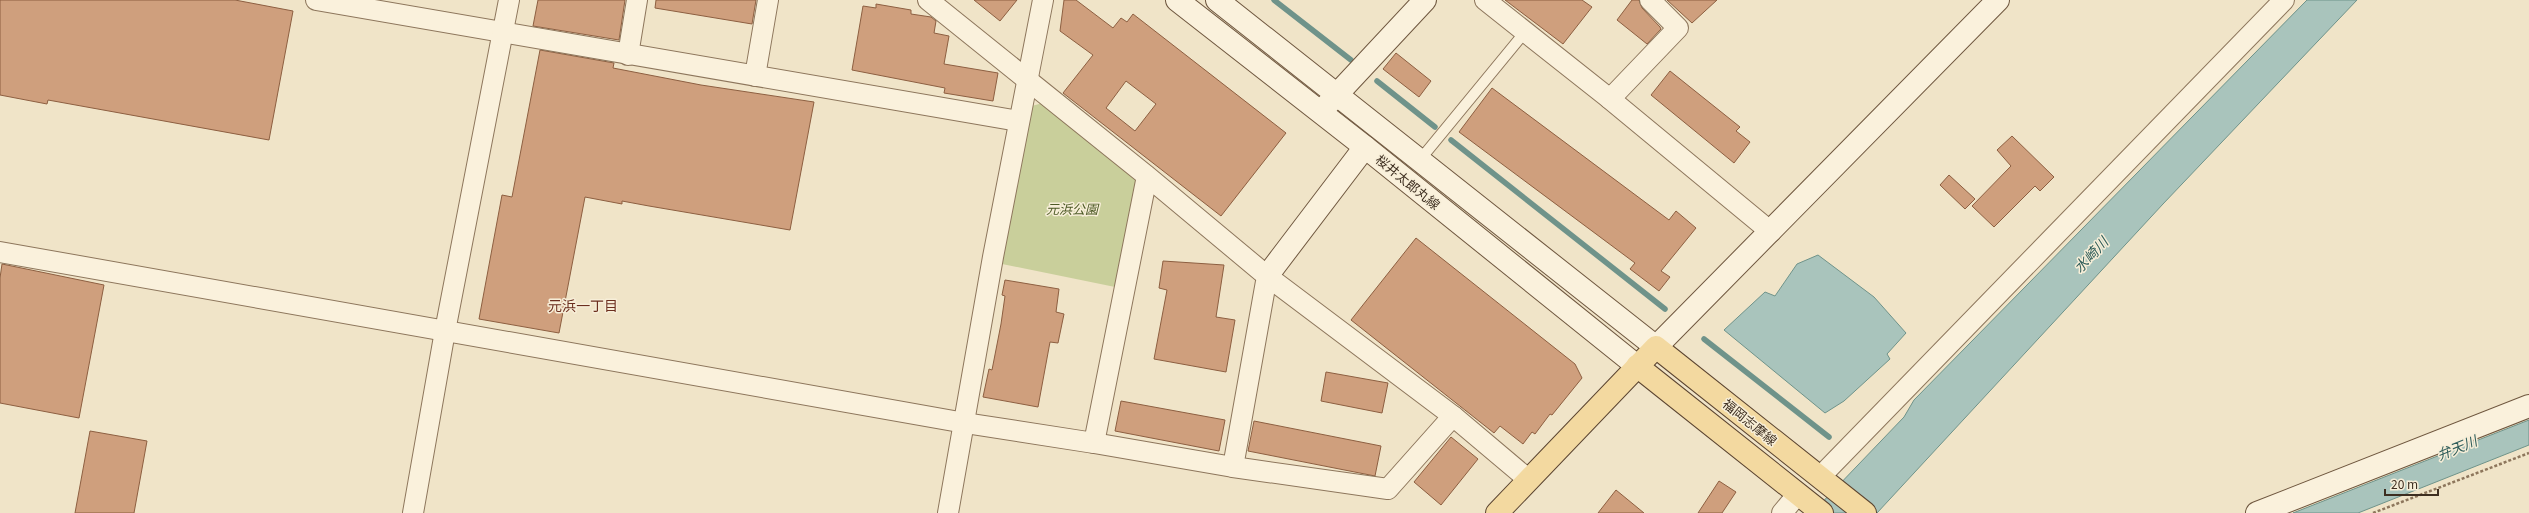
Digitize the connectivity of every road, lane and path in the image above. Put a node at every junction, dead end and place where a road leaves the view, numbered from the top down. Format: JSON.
{"nodes":[{"id":1,"x":316,"y":0,"type":"edge"},
{"id":2,"x":509,"y":0,"type":"edge"},
{"id":3,"x":637,"y":0,"type":"edge"},
{"id":4,"x":768,"y":0,"type":"edge"},
{"id":5,"x":928,"y":0,"type":"edge"},
{"id":6,"x":1043,"y":0,"type":"edge"},
{"id":7,"x":1177,"y":0,"type":"edge"},
{"id":8,"x":1217,"y":0,"type":"edge"},
{"id":9,"x":1426,"y":0,"type":"edge"},
{"id":10,"x":1485,"y":0,"type":"edge"},
{"id":11,"x":1650,"y":0,"type":"edge"},
{"id":12,"x":1998,"y":0,"type":"edge"},
{"id":13,"x":2284,"y":0,"type":"edge"},
{"id":14,"x":1525,"y":32,"type":"junction"},
{"id":15,"x":504,"y":34,"type":"junction"},
{"id":16,"x":628,"y":55,"type":"junction"},
{"id":17,"x":755,"y":76,"type":"junction"},
{"id":18,"x":1027,"y":79,"type":"junction"},
{"id":19,"x":1336,"y":95,"type":"junction"},
{"id":20,"x":1610,"y":100,"type":"junction"},
{"id":21,"x":1320,"y":112,"type":"junction"},
{"id":22,"x":1018,"y":121,"type":"junction"},
{"id":23,"x":1366,"y":147,"type":"junction"},
{"id":24,"x":1420,"y":161,"type":"junction"},
{"id":25,"x":1147,"y":176,"type":"junction"},
{"id":26,"x":1771,"y":232,"type":"junction"},
{"id":27,"x":0,"y":252,"type":"edge"},
{"id":28,"x":1267,"y":276,"type":"junction"},
{"id":29,"x":445,"y":331,"type":"junction"},
{"id":30,"x":1656,"y":347,"type":"junction"},
{"id":31,"x":1637,"y":366,"type":"junction"},
{"id":32,"x":2529,"y":406,"type":"edge"},
{"id":33,"x":1453,"y":416,"type":"junction"},
{"id":34,"x":965,"y":422,"type":"junction"},
{"id":35,"x":1094,"y":443,"type":"junction"},
{"id":36,"x":2529,"y":453,"type":"edge"},
{"id":37,"x":1232,"y":467,"type":"junction"},
{"id":38,"x":1823,"y":479,"type":"junction"},
{"id":39,"x":1530,"y":480,"type":"junction"},
{"id":40,"x":1809,"y":503,"type":"edge"},
{"id":41,"x":414,"y":513,"type":"edge"},
{"id":42,"x":948,"y":513,"type":"edge"},
{"id":43,"x":1497,"y":513,"type":"edge"},
{"id":44,"x":1782,"y":513,"type":"edge"},
{"id":45,"x":1865,"y":513,"type":"edge"},
{"id":46,"x":2257,"y":513,"type":"edge"},
{"id":47,"x":2373,"y":513,"type":"edge"}],
"edges":[{"from":1,"to":15,"type":"street"},
{"from":2,"to":15,"type":"street"},
{"from":3,"to":16,"type":"street"},
{"from":4,"to":17,"type":"street"},
{"from":5,"to":18,"type":"street"},
{"from":6,"to":18,"type":"street"},
{"from":7,"to":21,"type":"main road","name":"桜井太郎丸線"},
{"from":8,"to":19,"type":"main road","name":"桜井太郎丸線"},
{"from":9,"to":19,"type":"main road"},
{"from":10,"to":14,"type":"street"},
{"from":11,"to":20,"type":"street"},
{"from":12,"to":26,"type":"main road"},
{"from":13,"to":38,"type":"street"},
{"from":14,"to":20,"type":"street"},
{"from":14,"to":24,"type":"lane"},
{"from":15,"to":16,"type":"street"},
{"from":15,"to":29,"type":"street"},
{"from":16,"to":17,"type":"street"},
{"from":17,"to":22,"type":"street"},
{"from":18,"to":22,"type":"street"},
{"from":18,"to":25,"type":"street"},
{"from":19,"to":21,"type":"main road"},
{"from":19,"to":24,"type":"main road","name":"桜井太郎丸線"},
{"from":20,"to":26,"type":"street"},
{"from":21,"to":23,"type":"main road","name":"桜井太郎丸線"},
{"from":22,"to":34,"type":"street"},
{"from":23,"to":28,"type":"main road"},
{"from":23,"to":31,"type":"main road","name":"桜井太郎丸線"},
{"from":24,"to":30,"type":"main road","name":"桜井太郎丸線"},
{"from":25,"to":28,"type":"street"},
{"from":25,"to":35,"type":"street"},
{"from":26,"to":30,"type":"main road"},
{"from":27,"to":29,"type":"street"},
{"from":28,"to":33,"type":"street"},
{"from":28,"to":37,"type":"street"},
{"from":29,"to":34,"type":"street"},
{"from":29,"to":41,"type":"street"},
{"from":30,"to":31,"type":"main road"},
{"from":30,"to":38,"type":"main road","name":"福岡志摩線"},
{"from":31,"to":39,"type":"main road"},
{"from":31,"to":40,"type":"main road","name":"福岡志摩線"},
{"from":32,"to":46,"type":"main road"},
{"from":33,"to":37,"type":"street"},
{"from":33,"to":39,"type":"street"},
{"from":34,"to":35,"type":"street"},
{"from":34,"to":42,"type":"street"},
{"from":35,"to":37,"type":"street"},
{"from":36,"to":47,"type":"path"},
{"from":38,"to":45,"type":"main road","name":"福岡志摩線"},
{"from":39,"to":43,"type":"main road"},
{"from":40,"to":44,"type":"street"}]}
